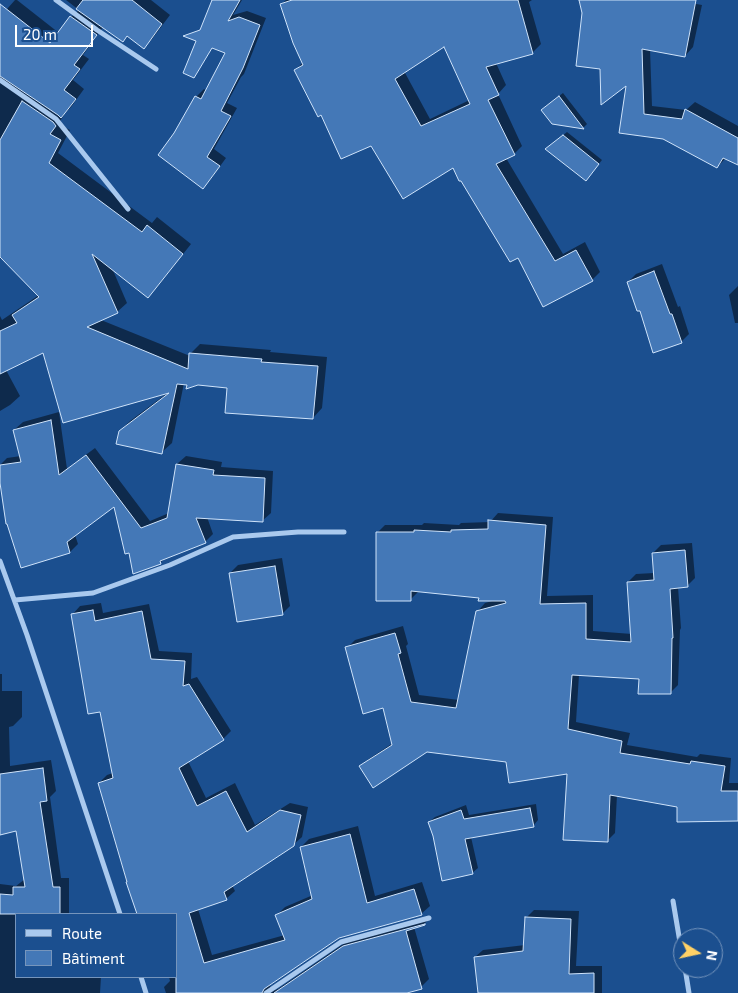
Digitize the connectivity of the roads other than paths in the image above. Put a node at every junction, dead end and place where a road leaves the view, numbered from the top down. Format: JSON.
{"nodes":[{"id":1,"x":56,"y":0,"type":"edge"},
{"id":2,"x":156,"y":69,"type":"dead end"},
{"id":3,"x":0,"y":80,"type":"edge"},
{"id":4,"x":128,"y":209,"type":"dead end"},
{"id":5,"x":344,"y":532,"type":"dead end"},
{"id":6,"x":0,"y":561,"type":"edge"},
{"id":7,"x":15,"y":600,"type":"junction"},
{"id":8,"x":672,"y":901,"type":"dead end"},
{"id":9,"x":120,"y":913,"type":"edge"},
{"id":10,"x":429,"y":918,"type":"dead end"},
{"id":11,"x":677,"y":928,"type":"edge"},
{"id":12,"x":141,"y":978,"type":"edge"},
{"id":13,"x":686,"y":978,"type":"edge"},
{"id":14,"x":146,"y":993,"type":"edge"},
{"id":15,"x":266,"y":993,"type":"edge"},
{"id":16,"x":689,"y":993,"type":"edge"}],
"edges":[{"from":1,"to":2,"type":"street"},
{"from":3,"to":4,"type":"street"},
{"from":5,"to":7,"type":"street"},
{"from":6,"to":7,"type":"street"},
{"from":7,"to":9,"type":"street"},
{"from":8,"to":11,"type":"street"},
{"from":10,"to":15,"type":"street"},
{"from":12,"to":14,"type":"street"},
{"from":13,"to":16,"type":"street"}]}
